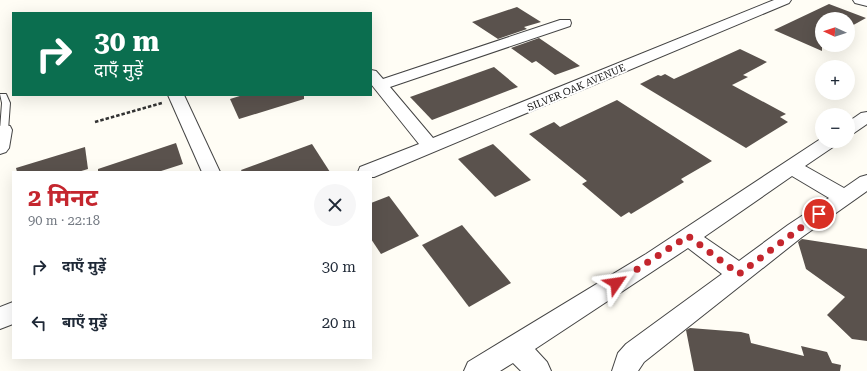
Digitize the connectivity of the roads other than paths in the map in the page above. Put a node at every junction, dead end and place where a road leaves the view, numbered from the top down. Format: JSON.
{"nodes":[{"id":1,"x":785,"y":0,"type":"edge"},
{"id":2,"x":860,"y":0,"type":"edge"},
{"id":3,"x":867,"y":2,"type":"edge"},
{"id":4,"x":565,"y":23,"type":"dead end"},
{"id":5,"x":375,"y":79,"type":"edge"},
{"id":6,"x":0,"y":96,"type":"edge"},
{"id":7,"x":181,"y":96,"type":"edge"},
{"id":8,"x":867,"y":116,"type":"edge"},
{"id":9,"x":855,"y":124,"type":"edge"},
{"id":10,"x":4,"y":130,"type":"joint"},
{"id":11,"x":431,"y":147,"type":"junction"},
{"id":12,"x":0,"y":148,"type":"edge"},
{"id":13,"x":820,"y":148,"type":"edge"},
{"id":14,"x":792,"y":167,"type":"junction"},
{"id":15,"x":211,"y":171,"type":"edge"},
{"id":16,"x":370,"y":171,"type":"edge"},
{"id":17,"x":867,"y":182,"type":"edge"},
{"id":18,"x":843,"y":197,"type":"junction"},
{"id":19,"x":688,"y":236,"type":"junction"},
{"id":20,"x":739,"y":274,"type":"junction"},
{"id":21,"x":12,"y":313,"type":"edge"},
{"id":22,"x":0,"y":318,"type":"edge"},
{"id":23,"x":516,"y":347,"type":"junction"},
{"id":24,"x":477,"y":371,"type":"edge"},
{"id":25,"x":538,"y":371,"type":"edge"},
{"id":26,"x":625,"y":371,"type":"edge"}],
"edges":[{"from":1,"to":11,"type":"street","name":"SILVER OAK AVENUE"},
{"from":2,"to":3,"type":"street"},
{"from":4,"to":5,"type":"street"},
{"from":5,"to":11,"type":"street"},
{"from":6,"to":10,"type":"lane"},
{"from":7,"to":15,"type":"street"},
{"from":8,"to":9,"type":"street"},
{"from":10,"to":12,"type":"street"},
{"from":11,"to":16,"type":"street","name":"SILVER OAK AVENUE"},
{"from":13,"to":14,"type":"street"},
{"from":14,"to":18,"type":"street"},
{"from":14,"to":19,"type":"street"},
{"from":17,"to":18,"type":"street"},
{"from":18,"to":20,"type":"street"},
{"from":19,"to":20,"type":"street"},
{"from":19,"to":23,"type":"street"},
{"from":20,"to":26,"type":"street"},
{"from":21,"to":22,"type":"street"},
{"from":23,"to":24,"type":"street"},
{"from":23,"to":25,"type":"street"}]}
